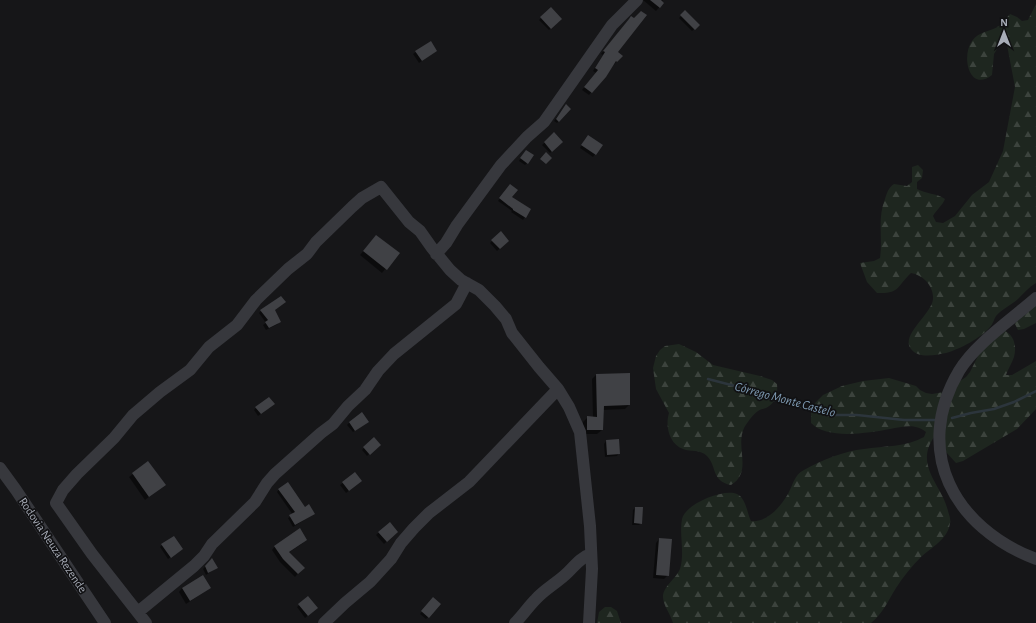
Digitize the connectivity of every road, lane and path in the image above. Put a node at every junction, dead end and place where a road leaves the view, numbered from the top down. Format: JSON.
{"nodes":[{"id":1,"x":637,"y":0,"type":"edge"},
{"id":2,"x":436,"y":254,"type":"junction"},
{"id":3,"x":467,"y":283,"type":"junction"},
{"id":4,"x":1036,"y":298,"type":"edge"},
{"id":5,"x":558,"y":388,"type":"junction"},
{"id":6,"x":0,"y":468,"type":"edge"},
{"id":7,"x":591,"y":554,"type":"junction"},
{"id":8,"x":1036,"y":559,"type":"edge"},
{"id":9,"x":138,"y":612,"type":"junction"},
{"id":10,"x":105,"y":623,"type":"edge"},
{"id":11,"x":146,"y":623,"type":"edge"},
{"id":12,"x":324,"y":623,"type":"edge"},
{"id":13,"x":515,"y":623,"type":"edge"},
{"id":14,"x":589,"y":623,"type":"edge"}],
"edges":[{"from":1,"to":2,"type":"street"},
{"from":2,"to":3,"type":"street"},
{"from":2,"to":9,"type":"street"},
{"from":3,"to":5,"type":"street"},
{"from":3,"to":9,"type":"street"},
{"from":4,"to":8,"type":"street"},
{"from":5,"to":7,"type":"street"},
{"from":5,"to":12,"type":"street"},
{"from":6,"to":10,"type":"street","name":"Rodovia Neuza Rezende"},
{"from":7,"to":13,"type":"street"},
{"from":7,"to":14,"type":"street"},
{"from":9,"to":11,"type":"street"}]}
